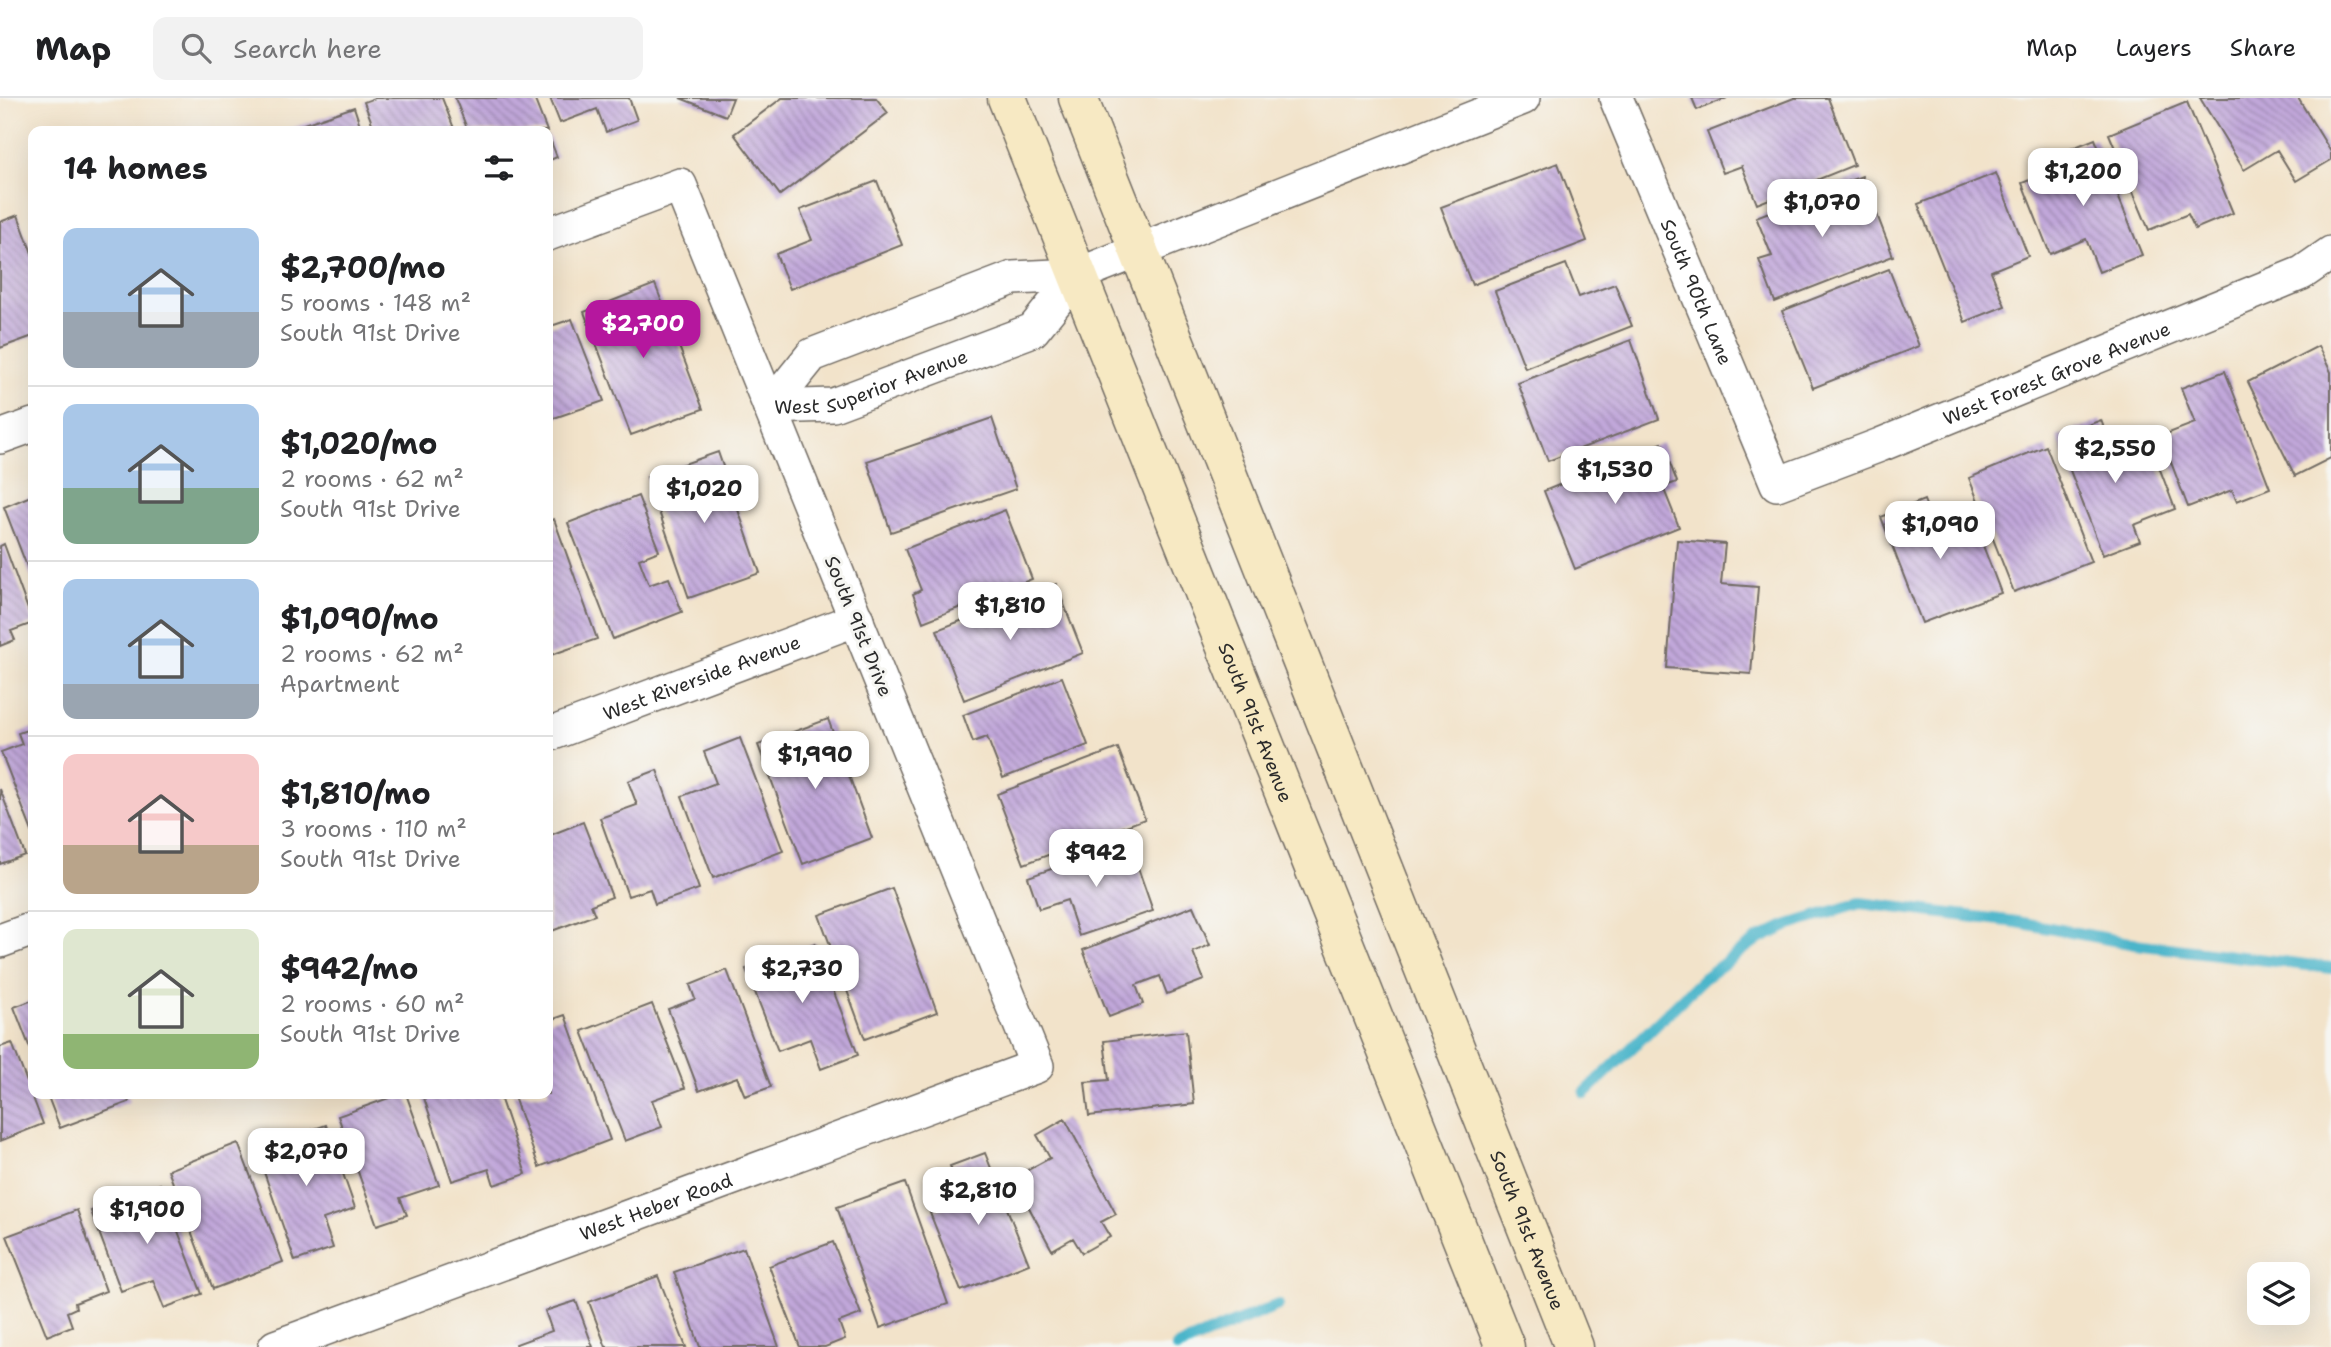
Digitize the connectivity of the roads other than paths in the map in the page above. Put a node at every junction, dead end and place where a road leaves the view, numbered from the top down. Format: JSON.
{"nodes":[{"id":1,"x":1007,"y":98,"type":"edge"},
{"id":2,"x":1078,"y":98,"type":"edge"},
{"id":3,"x":1523,"y":98,"type":"edge"},
{"id":4,"x":1616,"y":98,"type":"edge"},
{"id":5,"x":553,"y":232,"type":"edge"},
{"id":6,"x":1140,"y":250,"type":"junction"},
{"id":7,"x":2331,"y":253,"type":"edge"},
{"id":8,"x":1077,"y":275,"type":"junction"},
{"id":9,"x":770,"y":407,"type":"junction"},
{"id":10,"x":28,"y":427,"type":"edge"},
{"id":11,"x":0,"y":437,"type":"edge"},
{"id":12,"x":1777,"y":484,"type":"joint"},
{"id":13,"x":857,"y":619,"type":"junction"},
{"id":14,"x":553,"y":733,"type":"edge"},
{"id":15,"x":28,"y":931,"type":"edge"},
{"id":16,"x":0,"y":941,"type":"edge"},
{"id":17,"x":1037,"y":1066,"type":"joint"},
{"id":18,"x":275,"y":1347,"type":"edge"},
{"id":19,"x":1505,"y":1347,"type":"edge"},
{"id":20,"x":1574,"y":1347,"type":"edge"}],
"edges":[{"from":1,"to":8,"type":"main road","name":"South 91st Avenue"},
{"from":2,"to":6,"type":"main road","name":"South 91st Avenue"},
{"from":3,"to":6,"type":"street","name":"West Superior Avenue"},
{"from":4,"to":12,"type":"street","name":"South 90th Lane"},
{"from":5,"to":9,"type":"street","name":"South 91st Drive"},
{"from":6,"to":8,"type":"street","name":"West Superior Avenue"},
{"from":6,"to":20,"type":"main road","name":"South 91st Avenue"},
{"from":7,"to":12,"type":"street","name":"West Forest Grove Avenue"},
{"from":8,"to":9,"type":"street","name":"West Superior Avenue"},
{"from":8,"to":9,"type":"street","name":"West Superior Avenue"},
{"from":8,"to":19,"type":"main road","name":"South 91st Avenue"},
{"from":9,"to":13,"type":"street","name":"South 91st Drive"},
{"from":10,"to":11,"type":"street"},
{"from":13,"to":14,"type":"street","name":"West Riverside Avenue"},
{"from":13,"to":17,"type":"street","name":"South 91st Drive"},
{"from":15,"to":16,"type":"street"},
{"from":17,"to":18,"type":"street","name":"West Heber Road"}]}
